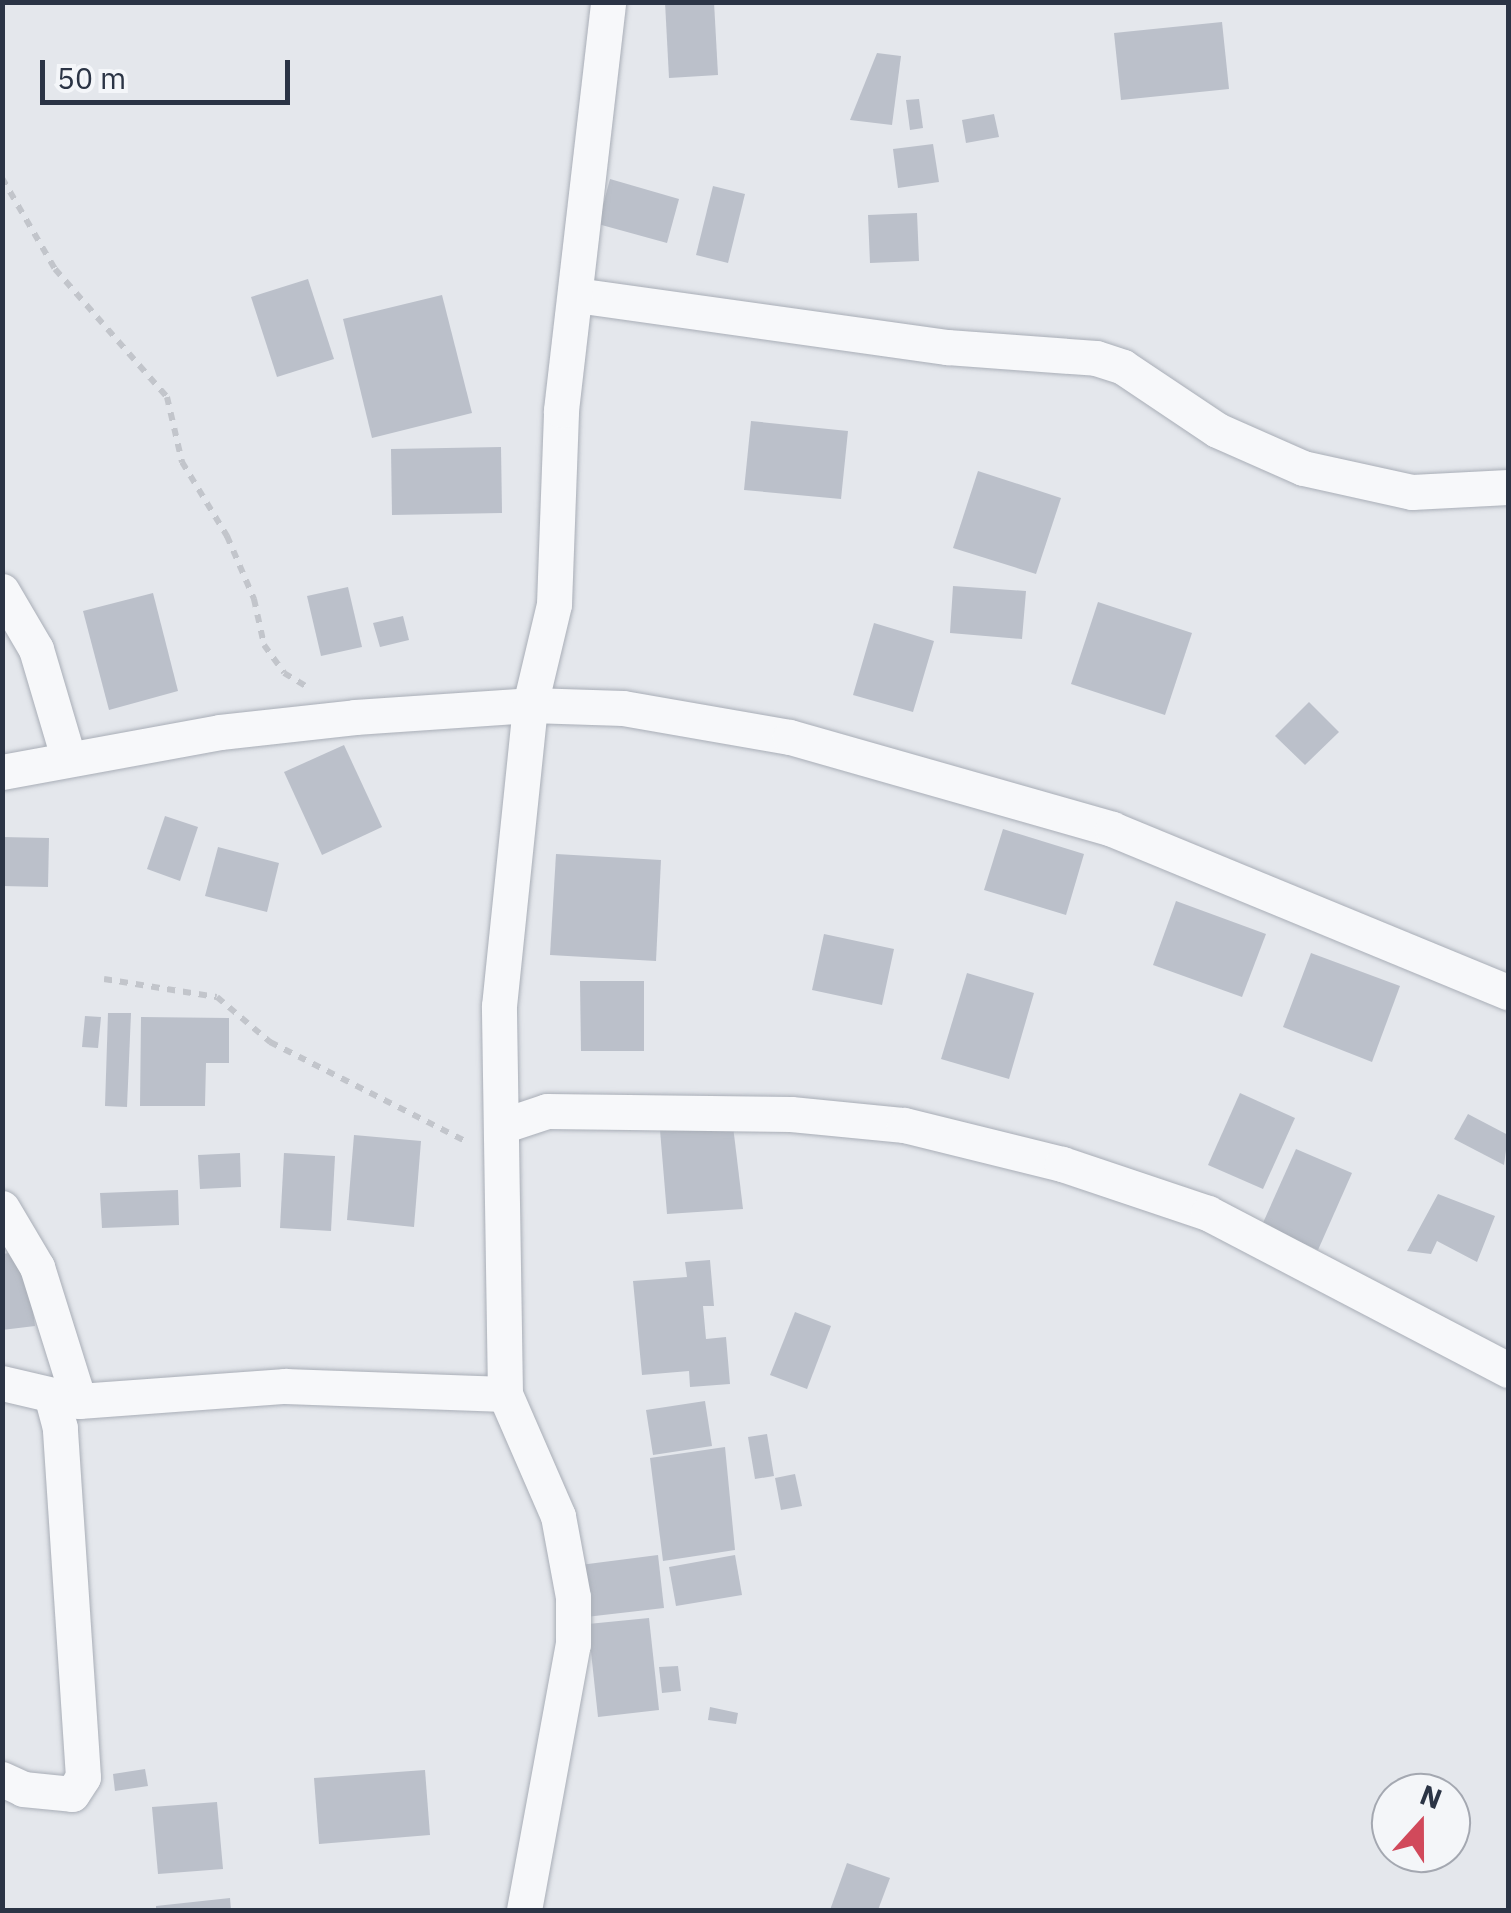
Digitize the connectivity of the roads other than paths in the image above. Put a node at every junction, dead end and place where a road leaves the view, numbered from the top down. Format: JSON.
{"nodes":[{"id":1,"x":608,"y":2,"type":"edge"},
{"id":2,"x":576,"y":295,"type":"junction"},
{"id":3,"x":1508,"y":487,"type":"edge"},
{"id":4,"x":2,"y":591,"type":"edge"},
{"id":5,"x":530,"y":705,"type":"junction"},
{"id":6,"x":68,"y":756,"type":"junction"},
{"id":7,"x":2,"y":772,"type":"edge"},
{"id":8,"x":1508,"y":992,"type":"edge"},
{"id":9,"x":502,"y":1143,"type":"junction"},
{"id":10,"x":2,"y":1208,"type":"edge"},
{"id":11,"x":1508,"y":1370,"type":"edge"},
{"id":12,"x":2,"y":1384,"type":"edge"},
{"id":13,"x":505,"y":1394,"type":"junction"},
{"id":14,"x":65,"y":1400,"type":"junction"},
{"id":15,"x":2,"y":1779,"type":"edge"},
{"id":16,"x":524,"y":1910,"type":"edge"}],
"edges":[{"from":1,"to":2,"type":"street"},
{"from":2,"to":3,"type":"street"},
{"from":2,"to":5,"type":"street"},
{"from":4,"to":6,"type":"street"},
{"from":5,"to":6,"type":"street"},
{"from":5,"to":8,"type":"street"},
{"from":5,"to":9,"type":"street"},
{"from":6,"to":7,"type":"street"},
{"from":9,"to":11,"type":"street"},
{"from":9,"to":13,"type":"street"},
{"from":10,"to":14,"type":"street"},
{"from":12,"to":14,"type":"street"},
{"from":13,"to":14,"type":"street"},
{"from":13,"to":16,"type":"street"},
{"from":14,"to":15,"type":"street"}]}
